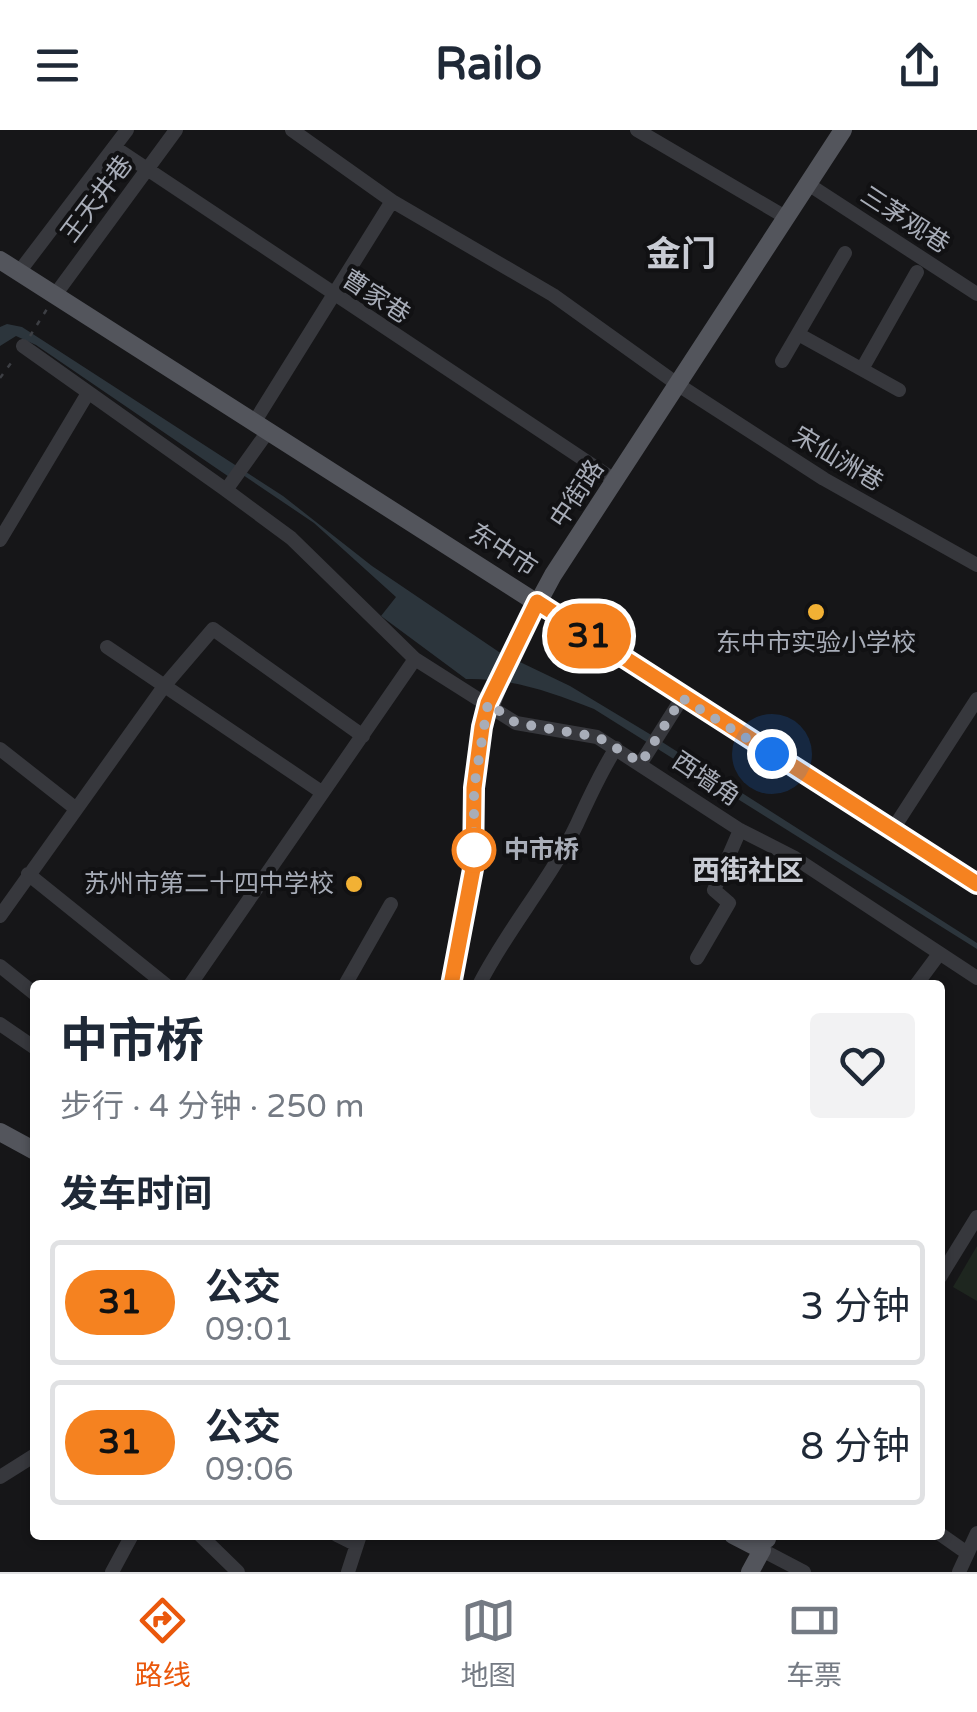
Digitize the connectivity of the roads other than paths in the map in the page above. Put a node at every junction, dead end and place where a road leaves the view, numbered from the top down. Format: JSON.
{"nodes":[{"id":1,"x":127,"y":130,"type":"edge"},
{"id":2,"x":176,"y":130,"type":"edge"},
{"id":3,"x":292,"y":130,"type":"edge"},
{"id":4,"x":637,"y":130,"type":"edge"},
{"id":5,"x":842,"y":130,"type":"edge"},
{"id":6,"x":114,"y":147,"type":"junction"},
{"id":7,"x":147,"y":170,"type":"junction"},
{"id":8,"x":808,"y":184,"type":"junction"},
{"id":9,"x":392,"y":202,"type":"junction"},
{"id":10,"x":787,"y":218,"type":"junction"},
{"id":11,"x":845,"y":253,"type":"dead end"},
{"id":12,"x":0,"y":260,"type":"edge"},
{"id":13,"x":19,"y":272,"type":"junction"},
{"id":14,"x":917,"y":272,"type":"dead end"},
{"id":15,"x":977,"y":294,"type":"edge"},
{"id":16,"x":54,"y":295,"type":"junction"},
{"id":17,"x":334,"y":296,"type":"junction"},
{"id":18,"x":798,"y":334,"type":"junction"},
{"id":19,"x":23,"y":346,"type":"road end"},
{"id":20,"x":782,"y":361,"type":"dead end"},
{"id":21,"x":862,"y":369,"type":"junction"},
{"id":22,"x":680,"y":386,"type":"junction"},
{"id":23,"x":899,"y":390,"type":"dead end"},
{"id":24,"x":88,"y":392,"type":"junction"},
{"id":25,"x":262,"y":426,"type":"junction"},
{"id":26,"x":616,"y":480,"type":"junction"},
{"id":27,"x":228,"y":487,"type":"junction"},
{"id":28,"x":0,"y":540,"type":"edge"},
{"id":29,"x":977,"y":564,"type":"edge"},
{"id":30,"x":537,"y":602,"type":"junction"},
{"id":31,"x":107,"y":648,"type":"dead end"},
{"id":32,"x":415,"y":659,"type":"junction"},
{"id":33,"x":164,"y":685,"type":"junction"},
{"id":34,"x":491,"y":697,"type":"junction"},
{"id":35,"x":682,"y":698,"type":"junction"},
{"id":36,"x":977,"y":700,"type":"edge"},
{"id":37,"x":363,"y":736,"type":"junction"},
{"id":38,"x":616,"y":748,"type":"junction"},
{"id":39,"x":0,"y":749,"type":"edge"},
{"id":40,"x":645,"y":758,"type":"junction"},
{"id":41,"x":320,"y":791,"type":"junction"},
{"id":42,"x":75,"y":808,"type":"junction"},
{"id":43,"x":893,"y":829,"type":"junction"},
{"id":44,"x":740,"y":830,"type":"junction"},
{"id":45,"x":28,"y":874,"type":"junction"},
{"id":46,"x":977,"y":884,"type":"edge"},
{"id":47,"x":392,"y":904,"type":"dead end"},
{"id":48,"x":0,"y":916,"type":"edge"},
{"id":49,"x":938,"y":954,"type":"junction"},
{"id":50,"x":697,"y":958,"type":"dead end"},
{"id":51,"x":0,"y":966,"type":"edge"},
{"id":52,"x":977,"y":978,"type":"edge"},
{"id":53,"x":160,"y":980,"type":"edge"},
{"id":54,"x":193,"y":980,"type":"edge"},
{"id":55,"x":349,"y":980,"type":"edge"},
{"id":56,"x":451,"y":980,"type":"edge"},
{"id":57,"x":482,"y":980,"type":"edge"},
{"id":58,"x":920,"y":980,"type":"edge"},
{"id":59,"x":30,"y":990,"type":"edge"},
{"id":60,"x":0,"y":1024,"type":"edge"},
{"id":61,"x":30,"y":1045,"type":"edge"},
{"id":62,"x":0,"y":1132,"type":"edge"},
{"id":63,"x":30,"y":1149,"type":"edge"},
{"id":64,"x":977,"y":1217,"type":"edge"},
{"id":65,"x":945,"y":1269,"type":"edge"},
{"id":66,"x":30,"y":1458,"type":"edge"},
{"id":67,"x":0,"y":1477,"type":"edge"},
{"id":68,"x":977,"y":1533,"type":"edge"},
{"id":69,"x":945,"y":1538,"type":"edge"},
{"id":70,"x":129,"y":1540,"type":"edge"},
{"id":71,"x":205,"y":1540,"type":"edge"},
{"id":72,"x":357,"y":1540,"type":"edge"},
{"id":73,"x":765,"y":1540,"type":"edge"},
{"id":74,"x":967,"y":1553,"type":"junction"},
{"id":75,"x":112,"y":1572,"type":"edge"},
{"id":76,"x":238,"y":1572,"type":"edge"},
{"id":77,"x":348,"y":1572,"type":"edge"},
{"id":78,"x":750,"y":1572,"type":"edge"},
{"id":79,"x":804,"y":1572,"type":"edge"},
{"id":80,"x":959,"y":1572,"type":"edge"}],
"edges":[{"from":1,"to":6,"type":"street","name":"王天井巷"},
{"from":2,"to":7,"type":"street","name":"王天井巷"},
{"from":3,"to":9,"type":"street"},
{"from":4,"to":10,"type":"street"},
{"from":5,"to":8,"type":"main road","name":"中街路"},
{"from":6,"to":7,"type":"street","name":"曹家巷"},
{"from":6,"to":13,"type":"street","name":"王天井巷"},
{"from":7,"to":16,"type":"street","name":"王天井巷"},
{"from":7,"to":17,"type":"street","name":"曹家巷"},
{"from":8,"to":10,"type":"main road","name":"中街路"},
{"from":8,"to":15,"type":"street","name":"三茅观巷"},
{"from":9,"to":17,"type":"street"},
{"from":9,"to":22,"type":"street"},
{"from":10,"to":22,"type":"main road","name":"中街路"},
{"from":11,"to":18,"type":"street"},
{"from":12,"to":13,"type":"main road","name":"东中市"},
{"from":13,"to":16,"type":"main road","name":"东中市"},
{"from":14,"to":21,"type":"street"},
{"from":16,"to":25,"type":"main road","name":"东中市"},
{"from":17,"to":25,"type":"street"},
{"from":17,"to":26,"type":"street","name":"曹家巷"},
{"from":18,"to":20,"type":"street"},
{"from":18,"to":21,"type":"street"},
{"from":19,"to":24,"type":"street","name":"西墙角"},
{"from":21,"to":23,"type":"street"},
{"from":22,"to":26,"type":"main road","name":"中街路"},
{"from":22,"to":29,"type":"street","name":"宋仙洲巷"},
{"from":24,"to":27,"type":"street","name":"西墙角"},
{"from":24,"to":28,"type":"street"},
{"from":25,"to":27,"type":"street"},
{"from":25,"to":30,"type":"main road","name":"东中市"},
{"from":26,"to":30,"type":"main road","name":"中街路"},
{"from":27,"to":32,"type":"street","name":"西墙角"},
{"from":30,"to":34,"type":"main road","name":"中街路"},
{"from":30,"to":35,"type":"main road","name":"东中市"},
{"from":31,"to":33,"type":"street"},
{"from":32,"to":34,"type":"street","name":"西墙角"},
{"from":32,"to":37,"type":"street"},
{"from":33,"to":37,"type":"street"},
{"from":33,"to":41,"type":"street"},
{"from":33,"to":42,"type":"street"},
{"from":34,"to":38,"type":"street","name":"西墙角"},
{"from":34,"to":56,"type":"main road","name":"中街路"},
{"from":35,"to":40,"type":"street"},
{"from":35,"to":43,"type":"main road","name":"东中市"},
{"from":36,"to":43,"type":"street"},
{"from":37,"to":41,"type":"street"},
{"from":38,"to":40,"type":"street","name":"西墙角"},
{"from":38,"to":57,"type":"street"},
{"from":39,"to":42,"type":"street"},
{"from":40,"to":44,"type":"street","name":"西墙角"},
{"from":41,"to":54,"type":"street"},
{"from":42,"to":45,"type":"street"},
{"from":43,"to":46,"type":"main road","name":"东中市"},
{"from":44,"to":49,"type":"street","name":"西墙角"},
{"from":44,"to":50,"type":"street"},
{"from":45,"to":48,"type":"street"},
{"from":45,"to":53,"type":"street"},
{"from":47,"to":55,"type":"street"},
{"from":49,"to":52,"type":"street","name":"西墙角"},
{"from":49,"to":58,"type":"street"},
{"from":51,"to":59,"type":"street"},
{"from":60,"to":61,"type":"street"},
{"from":62,"to":63,"type":"main road"},
{"from":64,"to":65,"type":"street"},
{"from":66,"to":67,"type":"street"},
{"from":68,"to":74,"type":"street"},
{"from":69,"to":74,"type":"street"},
{"from":70,"to":75,"type":"street"},
{"from":71,"to":76,"type":"street"},
{"from":72,"to":77,"type":"street"},
{"from":73,"to":78,"type":"main road"},
{"from":73,"to":79,"type":"street"},
{"from":74,"to":80,"type":"street"}]}
